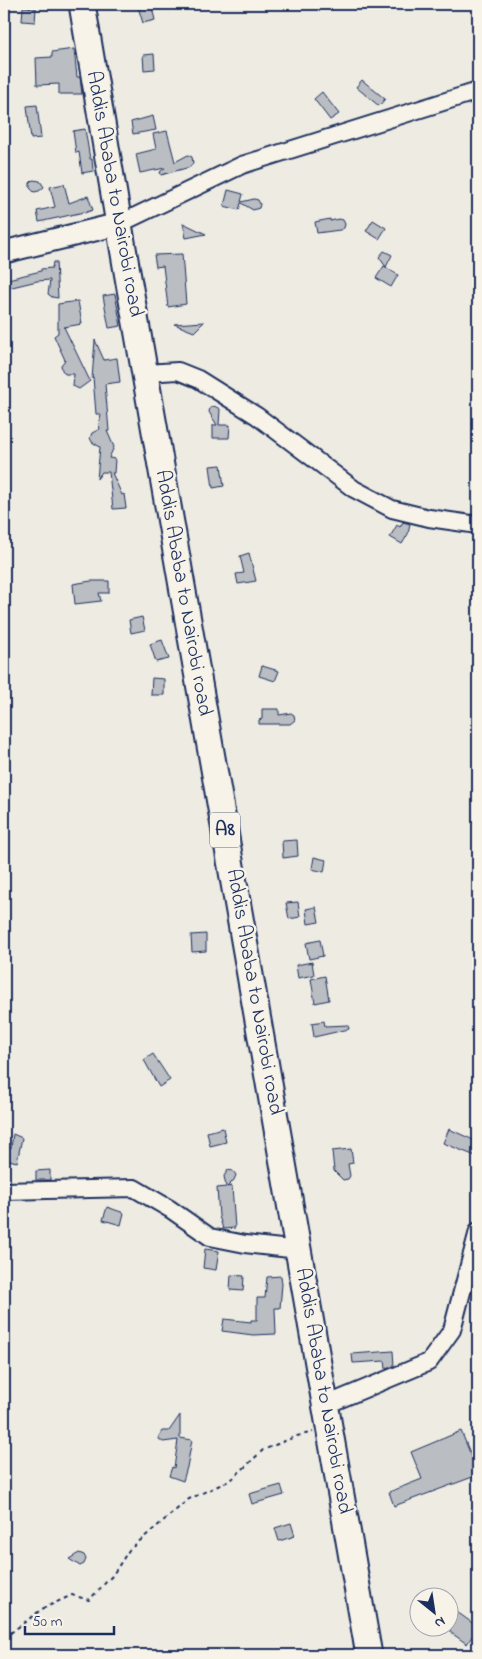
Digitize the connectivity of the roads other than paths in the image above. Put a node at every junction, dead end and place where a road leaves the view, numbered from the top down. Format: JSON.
{"nodes":[{"id":1,"x":82,"y":4,"type":"edge"},
{"id":2,"x":478,"y":91,"type":"edge"},
{"id":3,"x":118,"y":224,"type":"junction"},
{"id":4,"x":4,"y":252,"type":"edge"},
{"id":5,"x":145,"y":373,"type":"junction"},
{"id":6,"x":478,"y":525,"type":"edge"},
{"id":7,"x":4,"y":1191,"type":"edge"},
{"id":8,"x":478,"y":1230,"type":"edge"},
{"id":9,"x":299,"y":1250,"type":"junction"},
{"id":10,"x":328,"y":1416,"type":"junction"},
{"id":11,"x":369,"y":1655,"type":"edge"}],
"edges":[{"from":1,"to":3,"type":"highway","name":"Addis Ababa to Nairobi road","number":"A8"},
{"from":2,"to":3,"type":"street"},
{"from":3,"to":4,"type":"main road"},
{"from":3,"to":5,"type":"highway","name":"Addis Ababa to Nairobi road","number":"A8"},
{"from":5,"to":6,"type":"street"},
{"from":5,"to":9,"type":"highway","name":"Addis Ababa to Nairobi road","number":"A8"},
{"from":7,"to":9,"type":"street"},
{"from":8,"to":10,"type":"street"},
{"from":9,"to":10,"type":"highway","name":"Addis Ababa to Nairobi road","number":"A8"},
{"from":10,"to":11,"type":"highway","name":"Addis Ababa to Nairobi road","number":"A8"}]}
